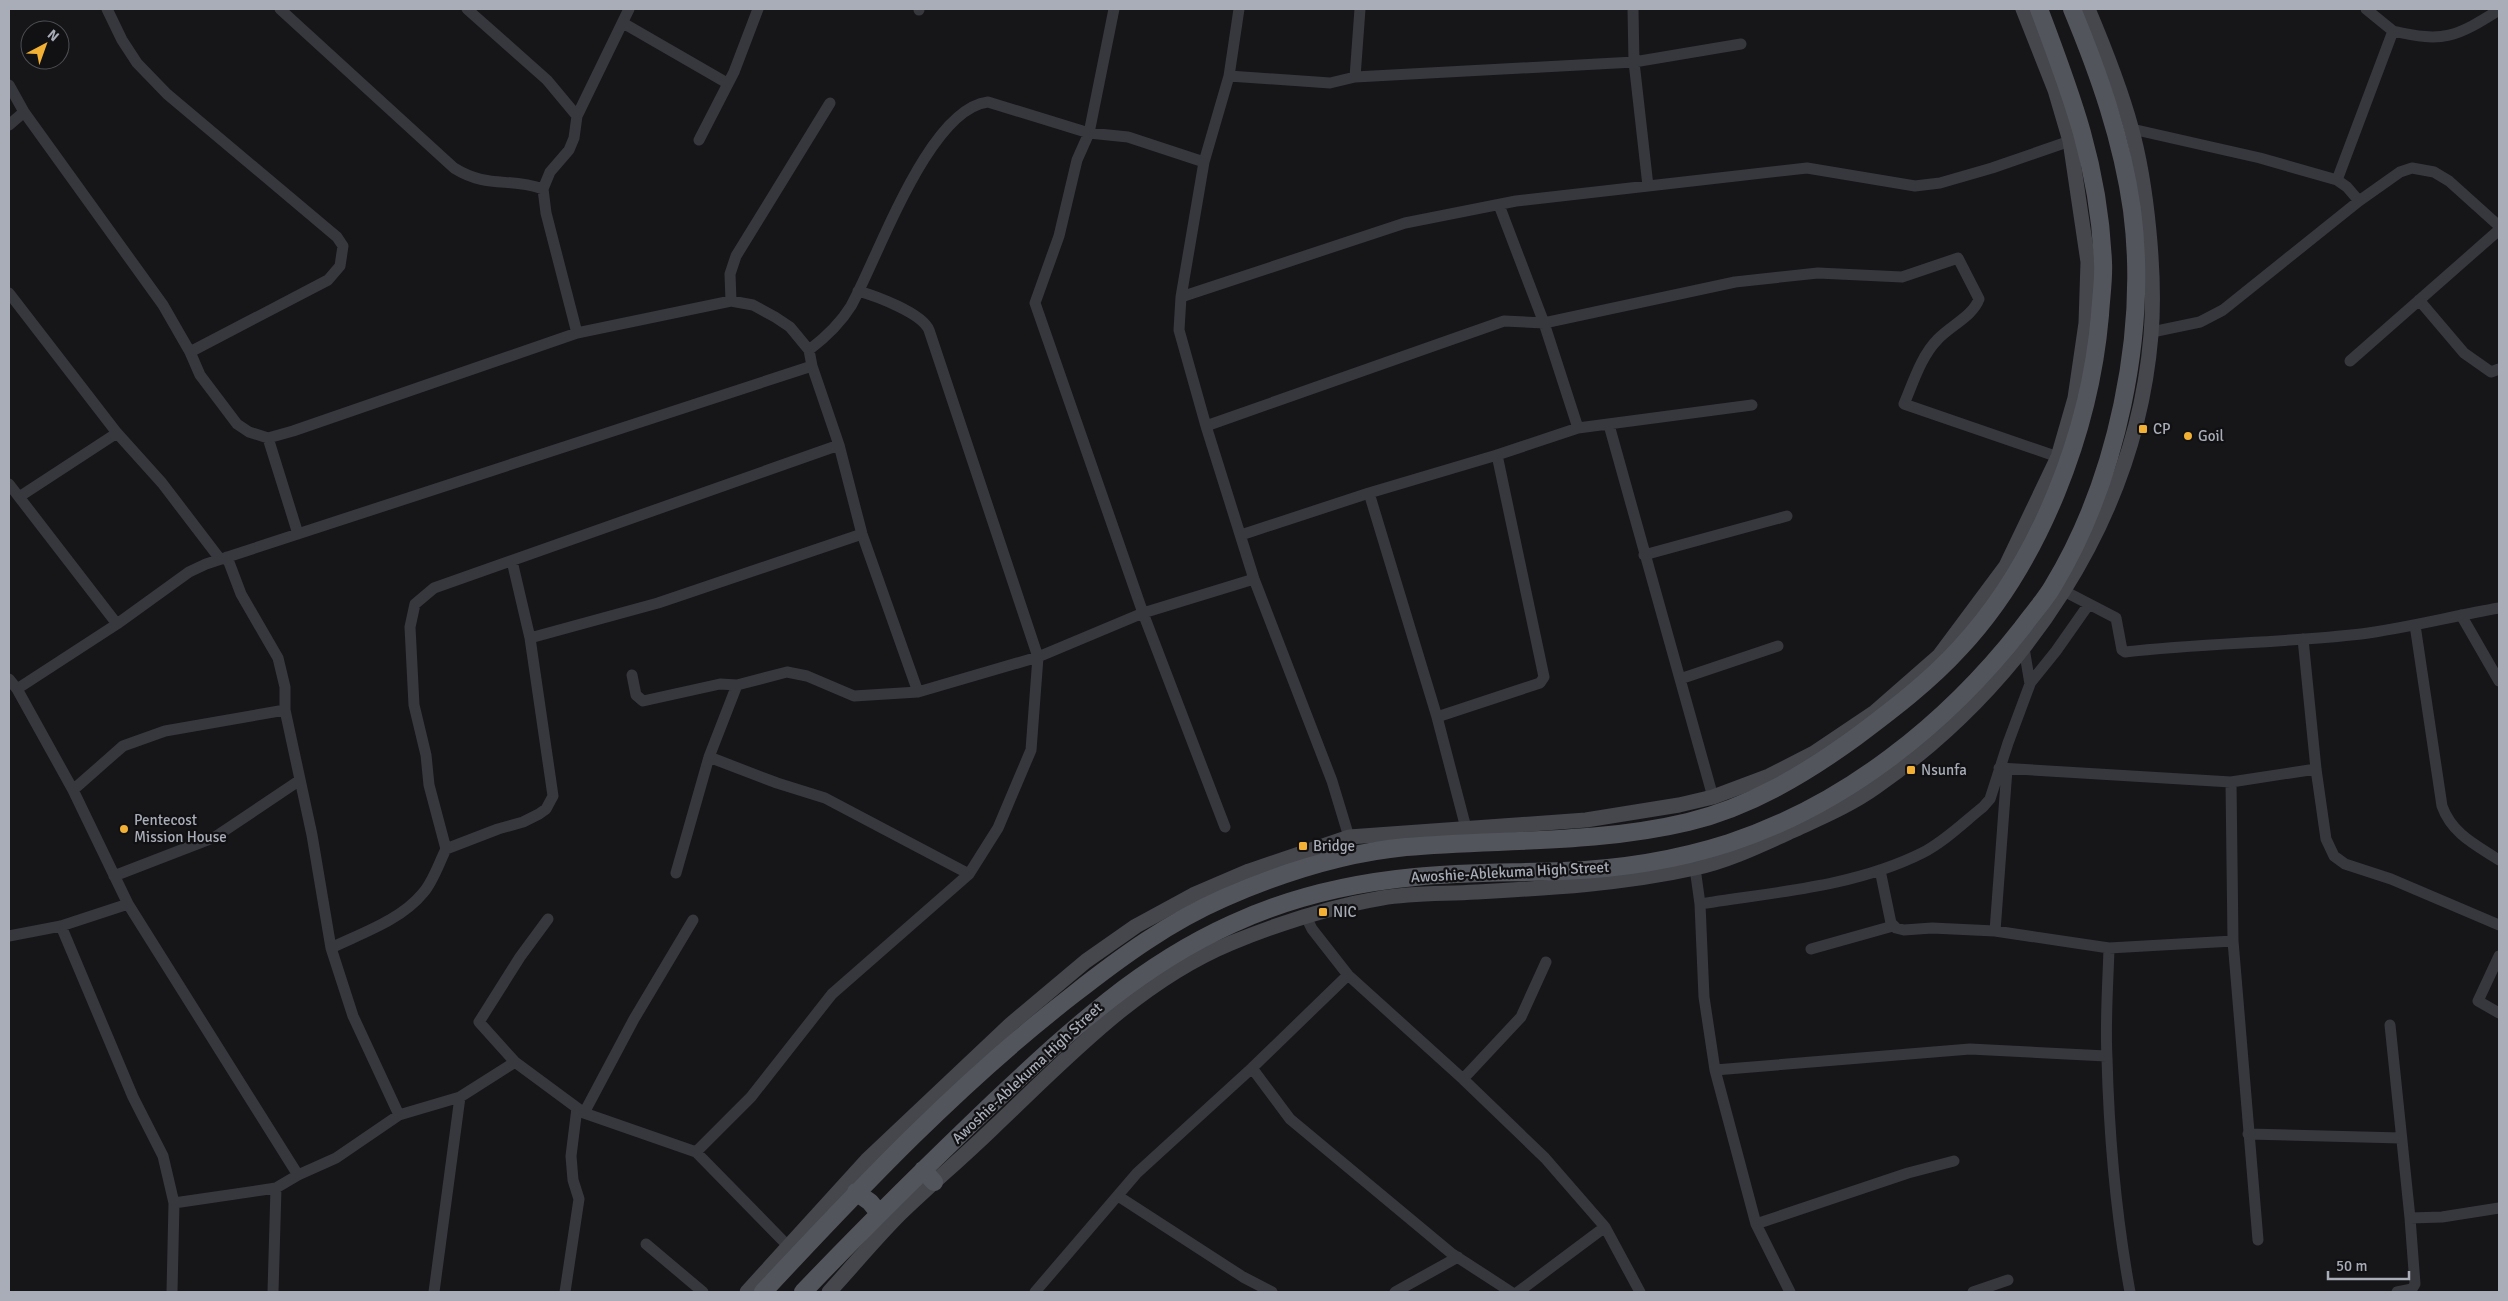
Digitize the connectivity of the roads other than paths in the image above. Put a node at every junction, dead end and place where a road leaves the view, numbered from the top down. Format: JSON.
{"nodes":[{"id":1,"x":107,"y":9,"type":"edge"},
{"id":2,"x":280,"y":9,"type":"edge"},
{"id":3,"x":467,"y":9,"type":"edge"},
{"id":4,"x":628,"y":9,"type":"edge"},
{"id":5,"x":758,"y":9,"type":"edge"},
{"id":6,"x":1114,"y":9,"type":"edge"},
{"id":7,"x":1239,"y":9,"type":"edge"},
{"id":8,"x":1360,"y":9,"type":"edge"},
{"id":9,"x":1633,"y":9,"type":"edge"},
{"id":10,"x":2023,"y":9,"type":"edge"},
{"id":11,"x":2039,"y":9,"type":"edge"},
{"id":12,"x":2072,"y":9,"type":"edge"},
{"id":13,"x":2366,"y":9,"type":"edge"},
{"id":14,"x":2499,"y":10,"type":"edge"},
{"id":15,"x":2087,"y":18,"type":"edge"},
{"id":16,"x":623,"y":23,"type":"junction"},
{"id":17,"x":2393,"y":31,"type":"junction"},
{"id":18,"x":1741,"y":44,"type":"dead end"},
{"id":19,"x":1634,"y":62,"type":"junction"},
{"id":20,"x":1229,"y":76,"type":"junction"},
{"id":21,"x":1355,"y":77,"type":"junction"},
{"id":22,"x":727,"y":83,"type":"junction"},
{"id":23,"x":9,"y":85,"type":"edge"},
{"id":24,"x":830,"y":103,"type":"dead end"},
{"id":25,"x":24,"y":112,"type":"junction"},
{"id":26,"x":577,"y":116,"type":"junction"},
{"id":27,"x":9,"y":125,"type":"edge"},
{"id":28,"x":2132,"y":129,"type":"junction"},
{"id":29,"x":1089,"y":133,"type":"junction"},
{"id":30,"x":699,"y":140,"type":"dead end"},
{"id":31,"x":2070,"y":141,"type":"junction"},
{"id":32,"x":1204,"y":162,"type":"junction"},
{"id":33,"x":2337,"y":180,"type":"junction"},
{"id":34,"x":1648,"y":186,"type":"junction"},
{"id":35,"x":543,"y":189,"type":"junction"},
{"id":36,"x":2359,"y":201,"type":"junction"},
{"id":37,"x":1499,"y":205,"type":"junction"},
{"id":38,"x":2499,"y":226,"type":"edge"},
{"id":39,"x":2499,"y":230,"type":"edge"},
{"id":40,"x":858,"y":291,"type":"junction"},
{"id":41,"x":9,"y":293,"type":"edge"},
{"id":42,"x":1181,"y":297,"type":"junction"},
{"id":43,"x":2419,"y":300,"type":"junction"},
{"id":44,"x":731,"y":301,"type":"junction"},
{"id":45,"x":1544,"y":322,"type":"junction"},
{"id":46,"x":2152,"y":332,"type":"junction"},
{"id":47,"x":578,"y":333,"type":"junction"},
{"id":48,"x":809,"y":350,"type":"junction"},
{"id":49,"x":190,"y":352,"type":"junction"},
{"id":50,"x":2350,"y":361,"type":"dead end"},
{"id":51,"x":812,"y":366,"type":"junction"},
{"id":52,"x":2499,"y":369,"type":"edge"},
{"id":53,"x":1752,"y":405,"type":"dead end"},
{"id":54,"x":1609,"y":425,"type":"junction"},
{"id":55,"x":1206,"y":426,"type":"junction"},
{"id":56,"x":1578,"y":428,"type":"junction"},
{"id":57,"x":117,"y":433,"type":"junction"},
{"id":58,"x":268,"y":438,"type":"junction"},
{"id":59,"x":839,"y":445,"type":"junction"},
{"id":60,"x":1497,"y":455,"type":"junction"},
{"id":61,"x":2058,"y":457,"type":"junction"},
{"id":62,"x":9,"y":484,"type":"edge"},
{"id":63,"x":1369,"y":493,"type":"junction"},
{"id":64,"x":19,"y":497,"type":"junction"},
{"id":65,"x":1787,"y":516,"type":"dead end"},
{"id":66,"x":298,"y":534,"type":"junction"},
{"id":67,"x":862,"y":534,"type":"junction"},
{"id":68,"x":1241,"y":535,"type":"junction"},
{"id":69,"x":1644,"y":555,"type":"junction"},
{"id":70,"x":223,"y":558,"type":"junction"},
{"id":71,"x":512,"y":561,"type":"junction"},
{"id":72,"x":1254,"y":579,"type":"junction"},
{"id":73,"x":2064,"y":591,"type":"junction"},
{"id":74,"x":2089,"y":604,"type":"junction"},
{"id":75,"x":2499,"y":608,"type":"edge"},
{"id":76,"x":1143,"y":613,"type":"junction"},
{"id":77,"x":2460,"y":615,"type":"junction"},
{"id":78,"x":117,"y":624,"type":"junction"},
{"id":79,"x":2415,"y":624,"type":"junction"},
{"id":80,"x":530,"y":638,"type":"junction"},
{"id":81,"x":2303,"y":639,"type":"junction"},
{"id":82,"x":1778,"y":646,"type":"dead end"},
{"id":83,"x":2024,"y":648,"type":"junction"},
{"id":84,"x":1038,"y":657,"type":"junction"},
{"id":85,"x":632,"y":675,"type":"dead end"},
{"id":86,"x":9,"y":679,"type":"edge"},
{"id":87,"x":1680,"y":679,"type":"junction"},
{"id":88,"x":2499,"y":681,"type":"edge"},
{"id":89,"x":2031,"y":682,"type":"junction"},
{"id":90,"x":737,"y":685,"type":"junction"},
{"id":91,"x":17,"y":689,"type":"junction"},
{"id":92,"x":918,"y":692,"type":"junction"},
{"id":93,"x":285,"y":710,"type":"junction"},
{"id":94,"x":1437,"y":717,"type":"junction"},
{"id":95,"x":709,"y":757,"type":"junction"},
{"id":96,"x":2003,"y":769,"type":"junction"},
{"id":97,"x":2316,"y":769,"type":"junction"},
{"id":98,"x":300,"y":780,"type":"junction"},
{"id":99,"x":2231,"y":782,"type":"junction"},
{"id":100,"x":74,"y":790,"type":"junction"},
{"id":101,"x":1713,"y":797,"type":"junction"},
{"id":102,"x":1225,"y":827,"type":"dead end"},
{"id":103,"x":1466,"y":828,"type":"junction"},
{"id":104,"x":1349,"y":837,"type":"junction"},
{"id":105,"x":446,"y":849,"type":"junction"},
{"id":106,"x":2499,"y":860,"type":"edge"},
{"id":107,"x":1695,"y":868,"type":"junction"},
{"id":108,"x":1880,"y":870,"type":"junction"},
{"id":109,"x":676,"y":873,"type":"dead end"},
{"id":110,"x":969,"y":874,"type":"junction"},
{"id":111,"x":114,"y":876,"type":"junction"},
{"id":112,"x":128,"y":904,"type":"junction"},
{"id":113,"x":1700,"y":904,"type":"junction"},
{"id":114,"x":1305,"y":915,"type":"junction"},
{"id":115,"x":548,"y":919,"type":"dead end"},
{"id":116,"x":693,"y":920,"type":"dead end"},
{"id":117,"x":2499,"y":925,"type":"edge"},
{"id":118,"x":61,"y":926,"type":"junction"},
{"id":119,"x":1893,"y":926,"type":"junction"},
{"id":120,"x":1995,"y":930,"type":"junction"},
{"id":121,"x":9,"y":936,"type":"edge"},
{"id":122,"x":2233,"y":941,"type":"junction"},
{"id":123,"x":331,"y":948,"type":"junction"},
{"id":124,"x":2109,"y":948,"type":"junction"},
{"id":125,"x":1811,"y":949,"type":"dead end"},
{"id":126,"x":2499,"y":956,"type":"edge"},
{"id":127,"x":1546,"y":962,"type":"dead end"},
{"id":128,"x":1348,"y":975,"type":"junction"},
{"id":129,"x":2499,"y":1012,"type":"edge"},
{"id":130,"x":2390,"y":1025,"type":"dead end"},
{"id":131,"x":2106,"y":1056,"type":"junction"},
{"id":132,"x":515,"y":1062,"type":"junction"},
{"id":133,"x":1252,"y":1068,"type":"junction"},
{"id":134,"x":1714,"y":1070,"type":"junction"},
{"id":135,"x":1463,"y":1079,"type":"junction"},
{"id":136,"x":460,"y":1097,"type":"junction"},
{"id":137,"x":581,"y":1110,"type":"junction"},
{"id":138,"x":399,"y":1115,"type":"junction"},
{"id":139,"x":2248,"y":1134,"type":"junction"},
{"id":140,"x":2401,"y":1138,"type":"junction"},
{"id":141,"x":696,"y":1152,"type":"junction"},
{"id":142,"x":1954,"y":1161,"type":"dead end"},
{"id":143,"x":298,"y":1175,"type":"junction"},
{"id":144,"x":928,"y":1176,"type":"junction"},
{"id":145,"x":276,"y":1188,"type":"junction"},
{"id":146,"x":856,"y":1192,"type":"junction"},
{"id":147,"x":1118,"y":1196,"type":"junction"},
{"id":148,"x":174,"y":1203,"type":"junction"},
{"id":149,"x":2499,"y":1208,"type":"edge"},
{"id":150,"x":879,"y":1213,"type":"junction"},
{"id":151,"x":2410,"y":1218,"type":"junction"},
{"id":152,"x":1756,"y":1224,"type":"junction"},
{"id":153,"x":1605,"y":1227,"type":"junction"},
{"id":154,"x":2258,"y":1240,"type":"dead end"},
{"id":155,"x":646,"y":1244,"type":"dead end"},
{"id":156,"x":788,"y":1246,"type":"junction"},
{"id":157,"x":1458,"y":1257,"type":"junction"},
{"id":158,"x":2008,"y":1280,"type":"dead end"},
{"id":159,"x":172,"y":1292,"type":"edge"},
{"id":160,"x":273,"y":1292,"type":"edge"},
{"id":161,"x":434,"y":1292,"type":"edge"},
{"id":162,"x":566,"y":1292,"type":"edge"},
{"id":163,"x":703,"y":1292,"type":"edge"},
{"id":164,"x":747,"y":1292,"type":"edge"},
{"id":165,"x":764,"y":1292,"type":"edge"},
{"id":166,"x":803,"y":1292,"type":"edge"},
{"id":167,"x":829,"y":1292,"type":"edge"},
{"id":168,"x":1035,"y":1292,"type":"edge"},
{"id":169,"x":1272,"y":1292,"type":"edge"},
{"id":170,"x":1395,"y":1292,"type":"edge"},
{"id":171,"x":1511,"y":1292,"type":"edge"},
{"id":172,"x":1518,"y":1292,"type":"edge"},
{"id":173,"x":1640,"y":1292,"type":"edge"},
{"id":174,"x":1790,"y":1292,"type":"edge"},
{"id":175,"x":1973,"y":1292,"type":"edge"},
{"id":176,"x":2130,"y":1292,"type":"edge"},
{"id":177,"x":2397,"y":1292,"type":"edge"}],
"edges":[{"from":1,"to":49,"type":"street"},
{"from":2,"to":35,"type":"street"},
{"from":3,"to":26,"type":"street"},
{"from":4,"to":16,"type":"street"},
{"from":5,"to":22,"type":"street"},
{"from":6,"to":29,"type":"street"},
{"from":7,"to":20,"type":"street"},
{"from":8,"to":21,"type":"street"},
{"from":9,"to":19,"type":"street"},
{"from":10,"to":31,"type":"street"},
{"from":11,"to":146,"type":"main road","name":"Awoshie-Ablekuma High Street"},
{"from":12,"to":15,"type":"main road","name":"Awoshie-Ablekuma High Street"},
{"from":13,"to":17,"type":"street"},
{"from":14,"to":17,"type":"street"},
{"from":15,"to":28,"type":"street","name":"Awoshie-Ablekuma High Street"},
{"from":15,"to":144,"type":"main road","name":"Awoshie-Ablekuma High Street"},
{"from":16,"to":22,"type":"street"},
{"from":16,"to":26,"type":"street"},
{"from":17,"to":33,"type":"street"},
{"from":18,"to":19,"type":"street"},
{"from":19,"to":21,"type":"street"},
{"from":19,"to":34,"type":"street"},
{"from":20,"to":21,"type":"street"},
{"from":20,"to":32,"type":"street"},
{"from":22,"to":30,"type":"street"},
{"from":23,"to":25,"type":"street"},
{"from":24,"to":44,"type":"street"},
{"from":25,"to":27,"type":"street"},
{"from":25,"to":49,"type":"street"},
{"from":26,"to":35,"type":"street"},
{"from":28,"to":33,"type":"street"},
{"from":28,"to":46,"type":"street","name":"Awoshie-Ablekuma High Street"},
{"from":29,"to":32,"type":"street"},
{"from":29,"to":40,"type":"street"},
{"from":29,"to":76,"type":"street"},
{"from":31,"to":34,"type":"street"},
{"from":31,"to":61,"type":"street"},
{"from":32,"to":42,"type":"street"},
{"from":33,"to":36,"type":"street"},
{"from":34,"to":37,"type":"street"},
{"from":35,"to":47,"type":"street"},
{"from":36,"to":38,"type":"street"},
{"from":36,"to":46,"type":"street"},
{"from":37,"to":42,"type":"street"},
{"from":37,"to":45,"type":"street"},
{"from":39,"to":43,"type":"street"},
{"from":40,"to":48,"type":"street"},
{"from":40,"to":84,"type":"street"},
{"from":41,"to":57,"type":"street"},
{"from":42,"to":55,"type":"street"},
{"from":43,"to":50,"type":"street"},
{"from":43,"to":52,"type":"street"},
{"from":44,"to":47,"type":"street"},
{"from":44,"to":48,"type":"street"},
{"from":45,"to":55,"type":"street"},
{"from":45,"to":56,"type":"street"},
{"from":45,"to":61,"type":"street"},
{"from":46,"to":73,"type":"street","name":"Awoshie-Ablekuma High Street"},
{"from":47,"to":58,"type":"street"},
{"from":48,"to":51,"type":"street"},
{"from":49,"to":58,"type":"street"},
{"from":51,"to":59,"type":"street"},
{"from":51,"to":66,"type":"street"},
{"from":53,"to":54,"type":"street"},
{"from":54,"to":56,"type":"street"},
{"from":54,"to":69,"type":"street"},
{"from":55,"to":68,"type":"street"},
{"from":56,"to":60,"type":"street"},
{"from":57,"to":64,"type":"street"},
{"from":57,"to":70,"type":"street"},
{"from":58,"to":66,"type":"street"},
{"from":59,"to":67,"type":"street"},
{"from":59,"to":71,"type":"street"},
{"from":60,"to":63,"type":"street"},
{"from":60,"to":94,"type":"street"},
{"from":61,"to":101,"type":"street"},
{"from":62,"to":64,"type":"street"},
{"from":63,"to":68,"type":"street"},
{"from":63,"to":94,"type":"street"},
{"from":64,"to":78,"type":"street"},
{"from":65,"to":69,"type":"street"},
{"from":66,"to":70,"type":"street"},
{"from":67,"to":80,"type":"street"},
{"from":67,"to":92,"type":"street"},
{"from":68,"to":72,"type":"street"},
{"from":69,"to":87,"type":"street"},
{"from":70,"to":78,"type":"street"},
{"from":70,"to":93,"type":"street"},
{"from":71,"to":80,"type":"street"},
{"from":71,"to":105,"type":"street"},
{"from":72,"to":76,"type":"street"},
{"from":72,"to":104,"type":"street"},
{"from":73,"to":74,"type":"street"},
{"from":73,"to":83,"type":"street","name":"Awoshie-Ablekuma High Street"},
{"from":74,"to":81,"type":"street"},
{"from":74,"to":89,"type":"street"},
{"from":75,"to":77,"type":"street"},
{"from":76,"to":84,"type":"street"},
{"from":76,"to":102,"type":"street"},
{"from":77,"to":79,"type":"street"},
{"from":77,"to":88,"type":"street"},
{"from":78,"to":91,"type":"street"},
{"from":79,"to":81,"type":"street"},
{"from":79,"to":106,"type":"street"},
{"from":80,"to":105,"type":"street"},
{"from":81,"to":97,"type":"street"},
{"from":82,"to":87,"type":"street"},
{"from":83,"to":89,"type":"street"},
{"from":83,"to":107,"type":"street","name":"Awoshie-Ablekuma High Street"},
{"from":84,"to":92,"type":"street"},
{"from":84,"to":110,"type":"street"},
{"from":85,"to":90,"type":"street"},
{"from":86,"to":91,"type":"street"},
{"from":87,"to":101,"type":"street"},
{"from":89,"to":96,"type":"street"},
{"from":90,"to":92,"type":"street"},
{"from":90,"to":95,"type":"street"},
{"from":91,"to":100,"type":"street"},
{"from":93,"to":98,"type":"street"},
{"from":93,"to":100,"type":"street"},
{"from":94,"to":103,"type":"street"},
{"from":95,"to":109,"type":"street"},
{"from":95,"to":110,"type":"street"},
{"from":96,"to":99,"type":"street"},
{"from":96,"to":108,"type":"street"},
{"from":96,"to":120,"type":"street"},
{"from":97,"to":99,"type":"street"},
{"from":97,"to":117,"type":"street"},
{"from":98,"to":111,"type":"street"},
{"from":98,"to":123,"type":"street"},
{"from":99,"to":122,"type":"street"},
{"from":100,"to":111,"type":"street"},
{"from":101,"to":103,"type":"street"},
{"from":103,"to":104,"type":"street"},
{"from":104,"to":156,"type":"street"},
{"from":105,"to":123,"type":"street"},
{"from":107,"to":113,"type":"street"},
{"from":107,"to":114,"type":"street","name":"Awoshie-Ablekuma High Street"},
{"from":108,"to":113,"type":"street"},
{"from":108,"to":119,"type":"street"},
{"from":110,"to":141,"type":"street"},
{"from":111,"to":112,"type":"street"},
{"from":112,"to":118,"type":"street"},
{"from":112,"to":143,"type":"street"},
{"from":113,"to":134,"type":"street"},
{"from":114,"to":128,"type":"street"},
{"from":114,"to":144,"type":"street","name":"Awoshie-Ablekuma High Street"},
{"from":115,"to":132,"type":"street"},
{"from":116,"to":137,"type":"street"},
{"from":118,"to":121,"type":"street"},
{"from":118,"to":148,"type":"street"},
{"from":119,"to":120,"type":"street"},
{"from":119,"to":125,"type":"street"},
{"from":120,"to":124,"type":"street"},
{"from":122,"to":124,"type":"street"},
{"from":122,"to":139,"type":"street"},
{"from":123,"to":138,"type":"street"},
{"from":124,"to":131,"type":"street"},
{"from":126,"to":129,"type":"street"},
{"from":127,"to":135,"type":"street"},
{"from":128,"to":133,"type":"street"},
{"from":128,"to":135,"type":"street"},
{"from":130,"to":140,"type":"street"},
{"from":131,"to":134,"type":"street"},
{"from":131,"to":176,"type":"street"},
{"from":132,"to":136,"type":"street"},
{"from":132,"to":137,"type":"street"},
{"from":133,"to":147,"type":"street"},
{"from":133,"to":157,"type":"street"},
{"from":134,"to":152,"type":"street"},
{"from":135,"to":153,"type":"street"},
{"from":136,"to":138,"type":"street"},
{"from":136,"to":161,"type":"street"},
{"from":137,"to":141,"type":"street"},
{"from":137,"to":162,"type":"street"},
{"from":138,"to":143,"type":"street"},
{"from":139,"to":140,"type":"street"},
{"from":139,"to":154,"type":"street"},
{"from":140,"to":151,"type":"street"},
{"from":141,"to":156,"type":"street"},
{"from":142,"to":152,"type":"street"},
{"from":143,"to":145,"type":"street"},
{"from":144,"to":150,"type":"main road","name":"Awoshie-Ablekuma High Street"},
{"from":144,"to":167,"type":"street","name":"Awoshie-Ablekuma High Street"},
{"from":145,"to":148,"type":"street"},
{"from":145,"to":160,"type":"street"},
{"from":146,"to":150,"type":"main road"},
{"from":146,"to":165,"type":"main road","name":"Awoshie-Ablekuma High Street"},
{"from":147,"to":168,"type":"street"},
{"from":147,"to":169,"type":"street"},
{"from":148,"to":159,"type":"street"},
{"from":149,"to":151,"type":"street"},
{"from":150,"to":166,"type":"main road","name":"Awoshie-Ablekuma High Street"},
{"from":151,"to":177,"type":"street"},
{"from":152,"to":174,"type":"street"},
{"from":153,"to":172,"type":"street"},
{"from":153,"to":173,"type":"street"},
{"from":155,"to":163,"type":"street"},
{"from":156,"to":164,"type":"street"},
{"from":157,"to":170,"type":"street"},
{"from":157,"to":171,"type":"street"},
{"from":158,"to":175,"type":"street"}]}
